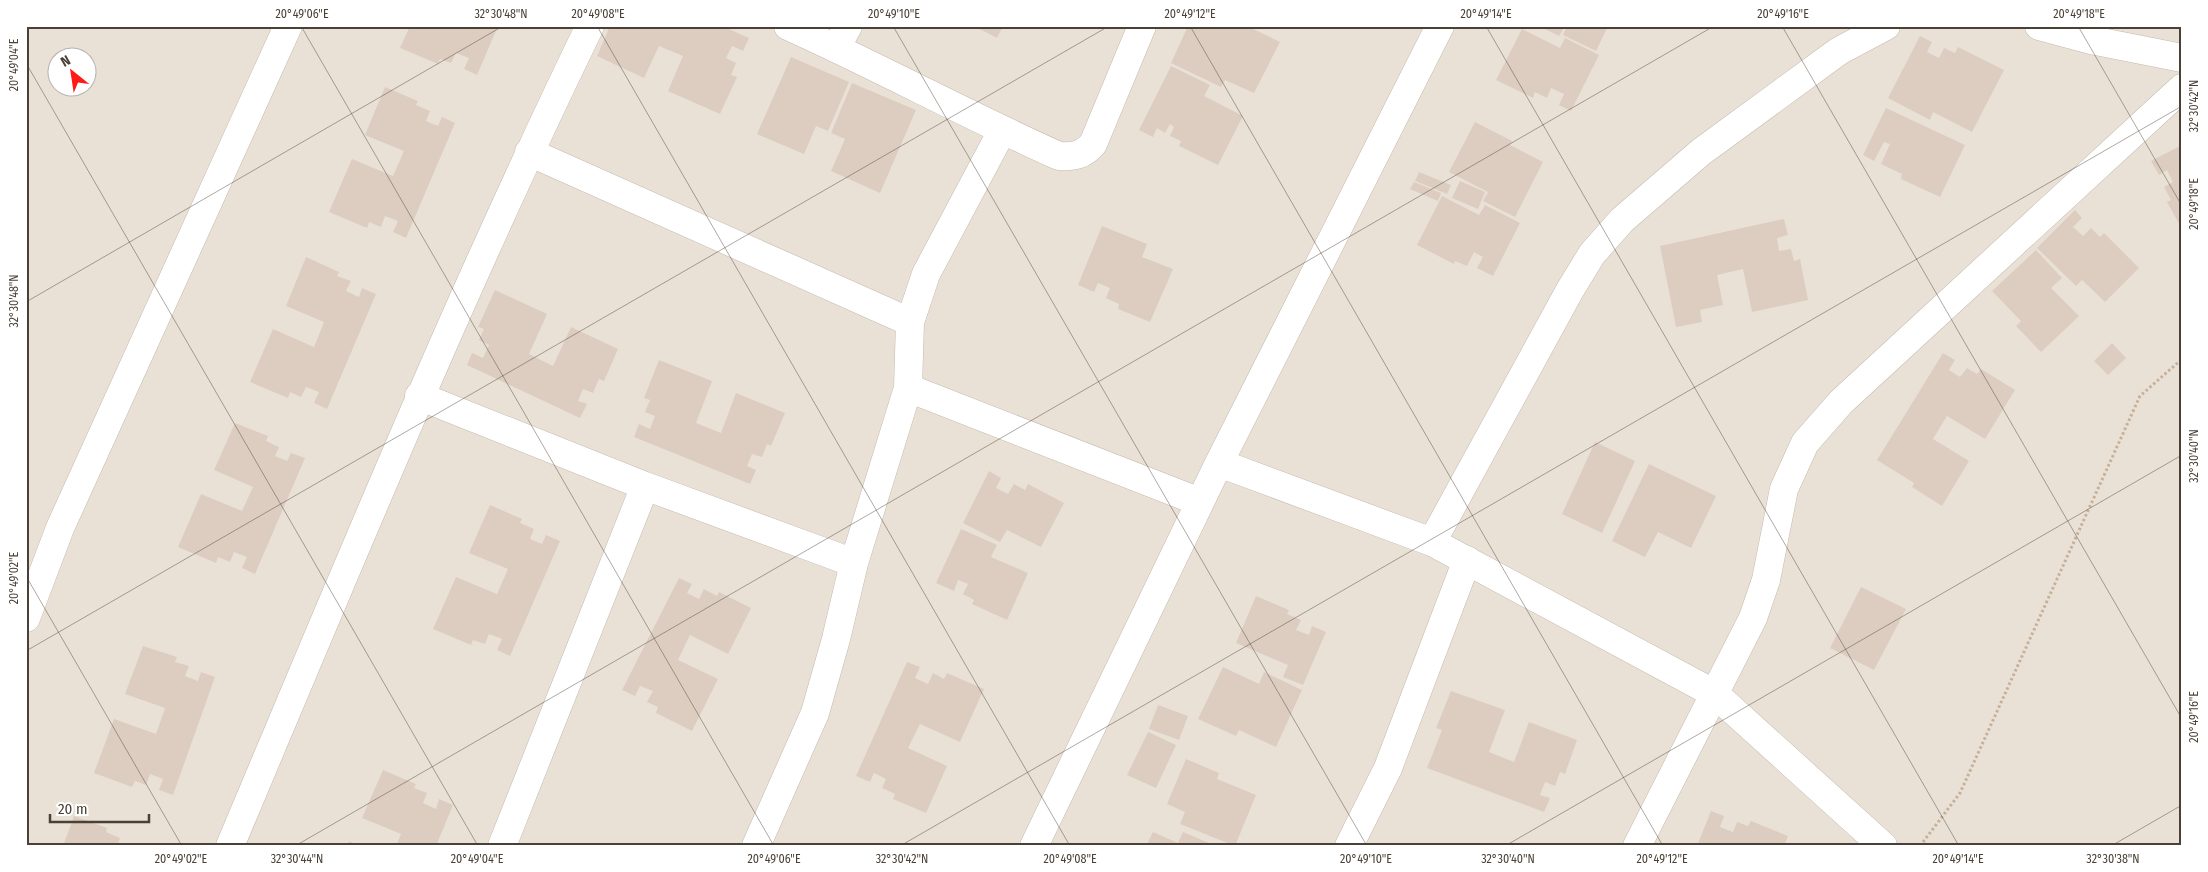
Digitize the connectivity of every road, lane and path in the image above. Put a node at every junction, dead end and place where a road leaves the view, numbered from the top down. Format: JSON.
{"nodes":[{"id":1,"x":288,"y":26,"type":"edge"},
{"id":2,"x":590,"y":26,"type":"edge"},
{"id":3,"x":788,"y":26,"type":"edge"},
{"id":4,"x":1142,"y":26,"type":"edge"},
{"id":5,"x":1440,"y":26,"type":"edge"},
{"id":6,"x":1886,"y":26,"type":"edge"},
{"id":7,"x":2039,"y":26,"type":"edge"},
{"id":8,"x":842,"y":37,"type":"edge"},
{"id":9,"x":2182,"y":58,"type":"edge"},
{"id":10,"x":2182,"y":88,"type":"edge"},
{"id":11,"x":1002,"y":131,"type":"junction"},
{"id":12,"x":529,"y":152,"type":"junction"},
{"id":13,"x":910,"y":322,"type":"junction"},
{"id":14,"x":2182,"y":359,"type":"edge"},
{"id":15,"x":908,"y":388,"type":"junction"},
{"id":16,"x":419,"y":396,"type":"junction"},
{"id":17,"x":1219,"y":463,"type":"junction"},
{"id":18,"x":645,"y":486,"type":"junction"},
{"id":19,"x":1200,"y":502,"type":"junction"},
{"id":20,"x":1432,"y":542,"type":"junction"},
{"id":21,"x":1467,"y":560,"type":"junction"},
{"id":22,"x":854,"y":563,"type":"junction"},
{"id":23,"x":26,"y":618,"type":"edge"},
{"id":24,"x":1714,"y":694,"type":"junction"},
{"id":25,"x":230,"y":846,"type":"edge"},
{"id":26,"x":502,"y":846,"type":"edge"},
{"id":27,"x":756,"y":846,"type":"edge"},
{"id":28,"x":1034,"y":846,"type":"edge"},
{"id":29,"x":1349,"y":846,"type":"edge"},
{"id":30,"x":1637,"y":846,"type":"edge"},
{"id":31,"x":1883,"y":846,"type":"edge"},
{"id":32,"x":1920,"y":846,"type":"edge"}],
"edges":[{"from":1,"to":23,"type":"street"},
{"from":2,"to":12,"type":"street"},
{"from":3,"to":8,"type":"street"},
{"from":4,"to":11,"type":"street"},
{"from":5,"to":17,"type":"street"},
{"from":6,"to":20,"type":"street"},
{"from":7,"to":9,"type":"street"},
{"from":8,"to":11,"type":"street"},
{"from":10,"to":24,"type":"street"},
{"from":11,"to":13,"type":"street"},
{"from":12,"to":13,"type":"street"},
{"from":12,"to":16,"type":"street"},
{"from":13,"to":15,"type":"street"},
{"from":14,"to":32,"type":"path"},
{"from":15,"to":19,"type":"street"},
{"from":15,"to":22,"type":"street"},
{"from":16,"to":18,"type":"street"},
{"from":16,"to":25,"type":"street"},
{"from":17,"to":19,"type":"street"},
{"from":17,"to":20,"type":"street"},
{"from":18,"to":22,"type":"street"},
{"from":18,"to":26,"type":"street"},
{"from":19,"to":28,"type":"street"},
{"from":20,"to":21,"type":"street"},
{"from":21,"to":24,"type":"street"},
{"from":21,"to":29,"type":"street"},
{"from":22,"to":27,"type":"street"},
{"from":24,"to":30,"type":"street"},
{"from":24,"to":31,"type":"street"}]}
